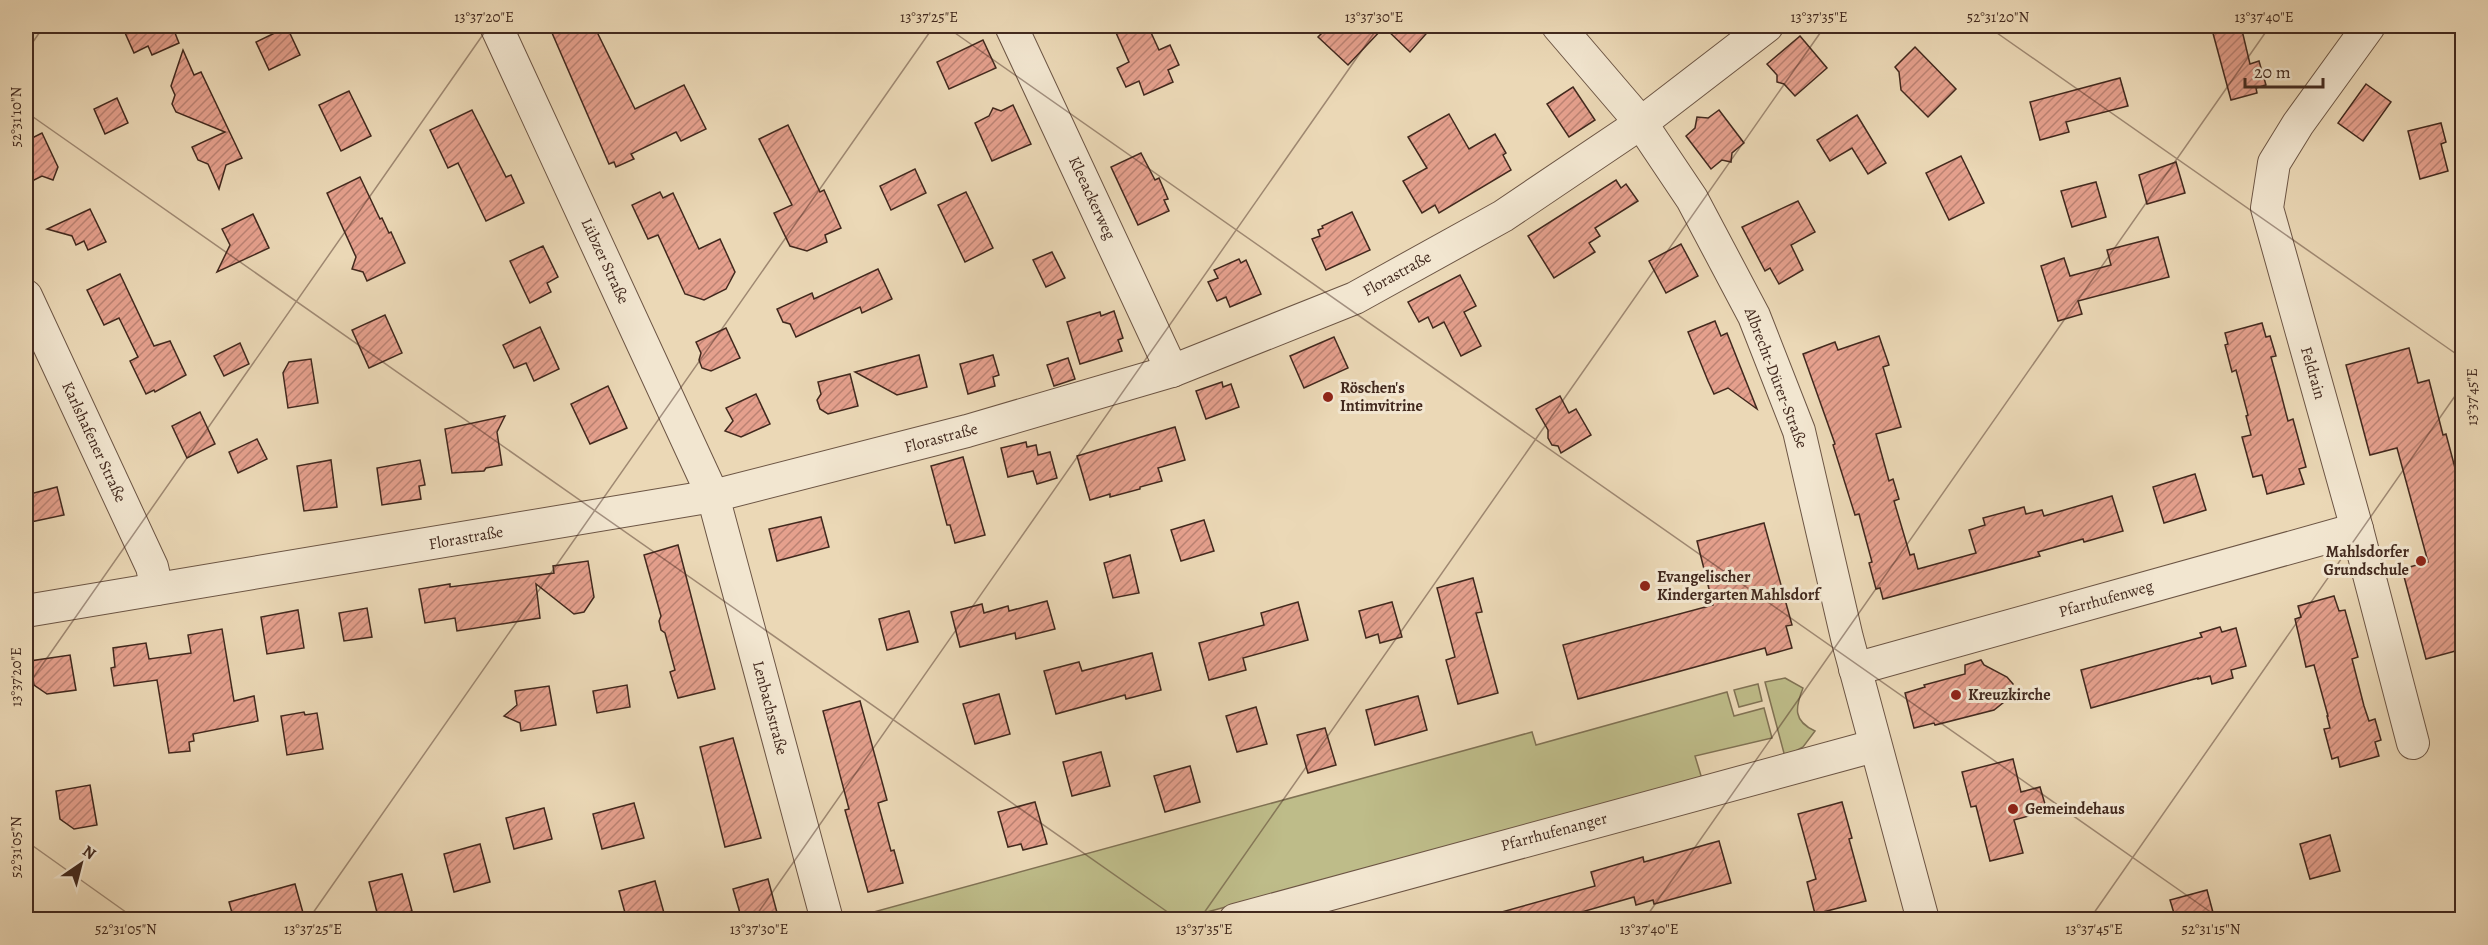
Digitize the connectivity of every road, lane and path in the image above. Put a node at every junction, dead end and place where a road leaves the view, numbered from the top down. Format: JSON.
{"nodes":[{"id":1,"x":496,"y":26,"type":"edge"},
{"id":2,"x":1011,"y":26,"type":"edge"},
{"id":3,"x":1558,"y":26,"type":"edge"},
{"id":4,"x":1767,"y":26,"type":"edge"},
{"id":5,"x":2369,"y":26,"type":"edge"},
{"id":6,"x":1641,"y":123,"type":"junction"},
{"id":7,"x":26,"y":296,"type":"edge"},
{"id":8,"x":1172,"y":371,"type":"junction"},
{"id":9,"x":713,"y":496,"type":"junction"},
{"id":10,"x":2357,"y":529,"type":"junction"},
{"id":11,"x":157,"y":589,"type":"junction"},
{"id":12,"x":26,"y":611,"type":"edge"},
{"id":13,"x":1855,"y":669,"type":"junction"},
{"id":14,"x":2413,"y":743,"type":"dead end"},
{"id":15,"x":1874,"y":746,"type":"junction"},
{"id":16,"x":827,"y":920,"type":"edge"},
{"id":17,"x":1235,"y":920,"type":"edge"},
{"id":18,"x":1923,"y":920,"type":"edge"}],
"edges":[{"from":1,"to":9,"type":"street","name":"Lübzer Straße"},
{"from":2,"to":8,"type":"street","name":"Kleeackerweg"},
{"from":3,"to":6,"type":"street","name":"Albrecht-Dürer-Straße"},
{"from":4,"to":6,"type":"street","name":"Florastraße"},
{"from":5,"to":10,"type":"street","name":"Feldrain"},
{"from":6,"to":8,"type":"street","name":"Florastraße"},
{"from":6,"to":13,"type":"street","name":"Albrecht-Dürer-Straße"},
{"from":7,"to":11,"type":"street","name":"Karlshafener Straße"},
{"from":8,"to":9,"type":"street","name":"Florastraße"},
{"from":9,"to":11,"type":"street","name":"Florastraße"},
{"from":9,"to":16,"type":"street","name":"Lenbachstraße"},
{"from":10,"to":13,"type":"street","name":"Pfarrhufenweg"},
{"from":10,"to":14,"type":"street","name":"Feldrain"},
{"from":11,"to":12,"type":"street","name":"Florastraße"},
{"from":13,"to":15,"type":"street","name":"Albrecht-Dürer-Straße"},
{"from":15,"to":17,"type":"street","name":"Pfarrhufenanger"},
{"from":15,"to":18,"type":"street","name":"Albrecht-Dürer-Straße"}]}
